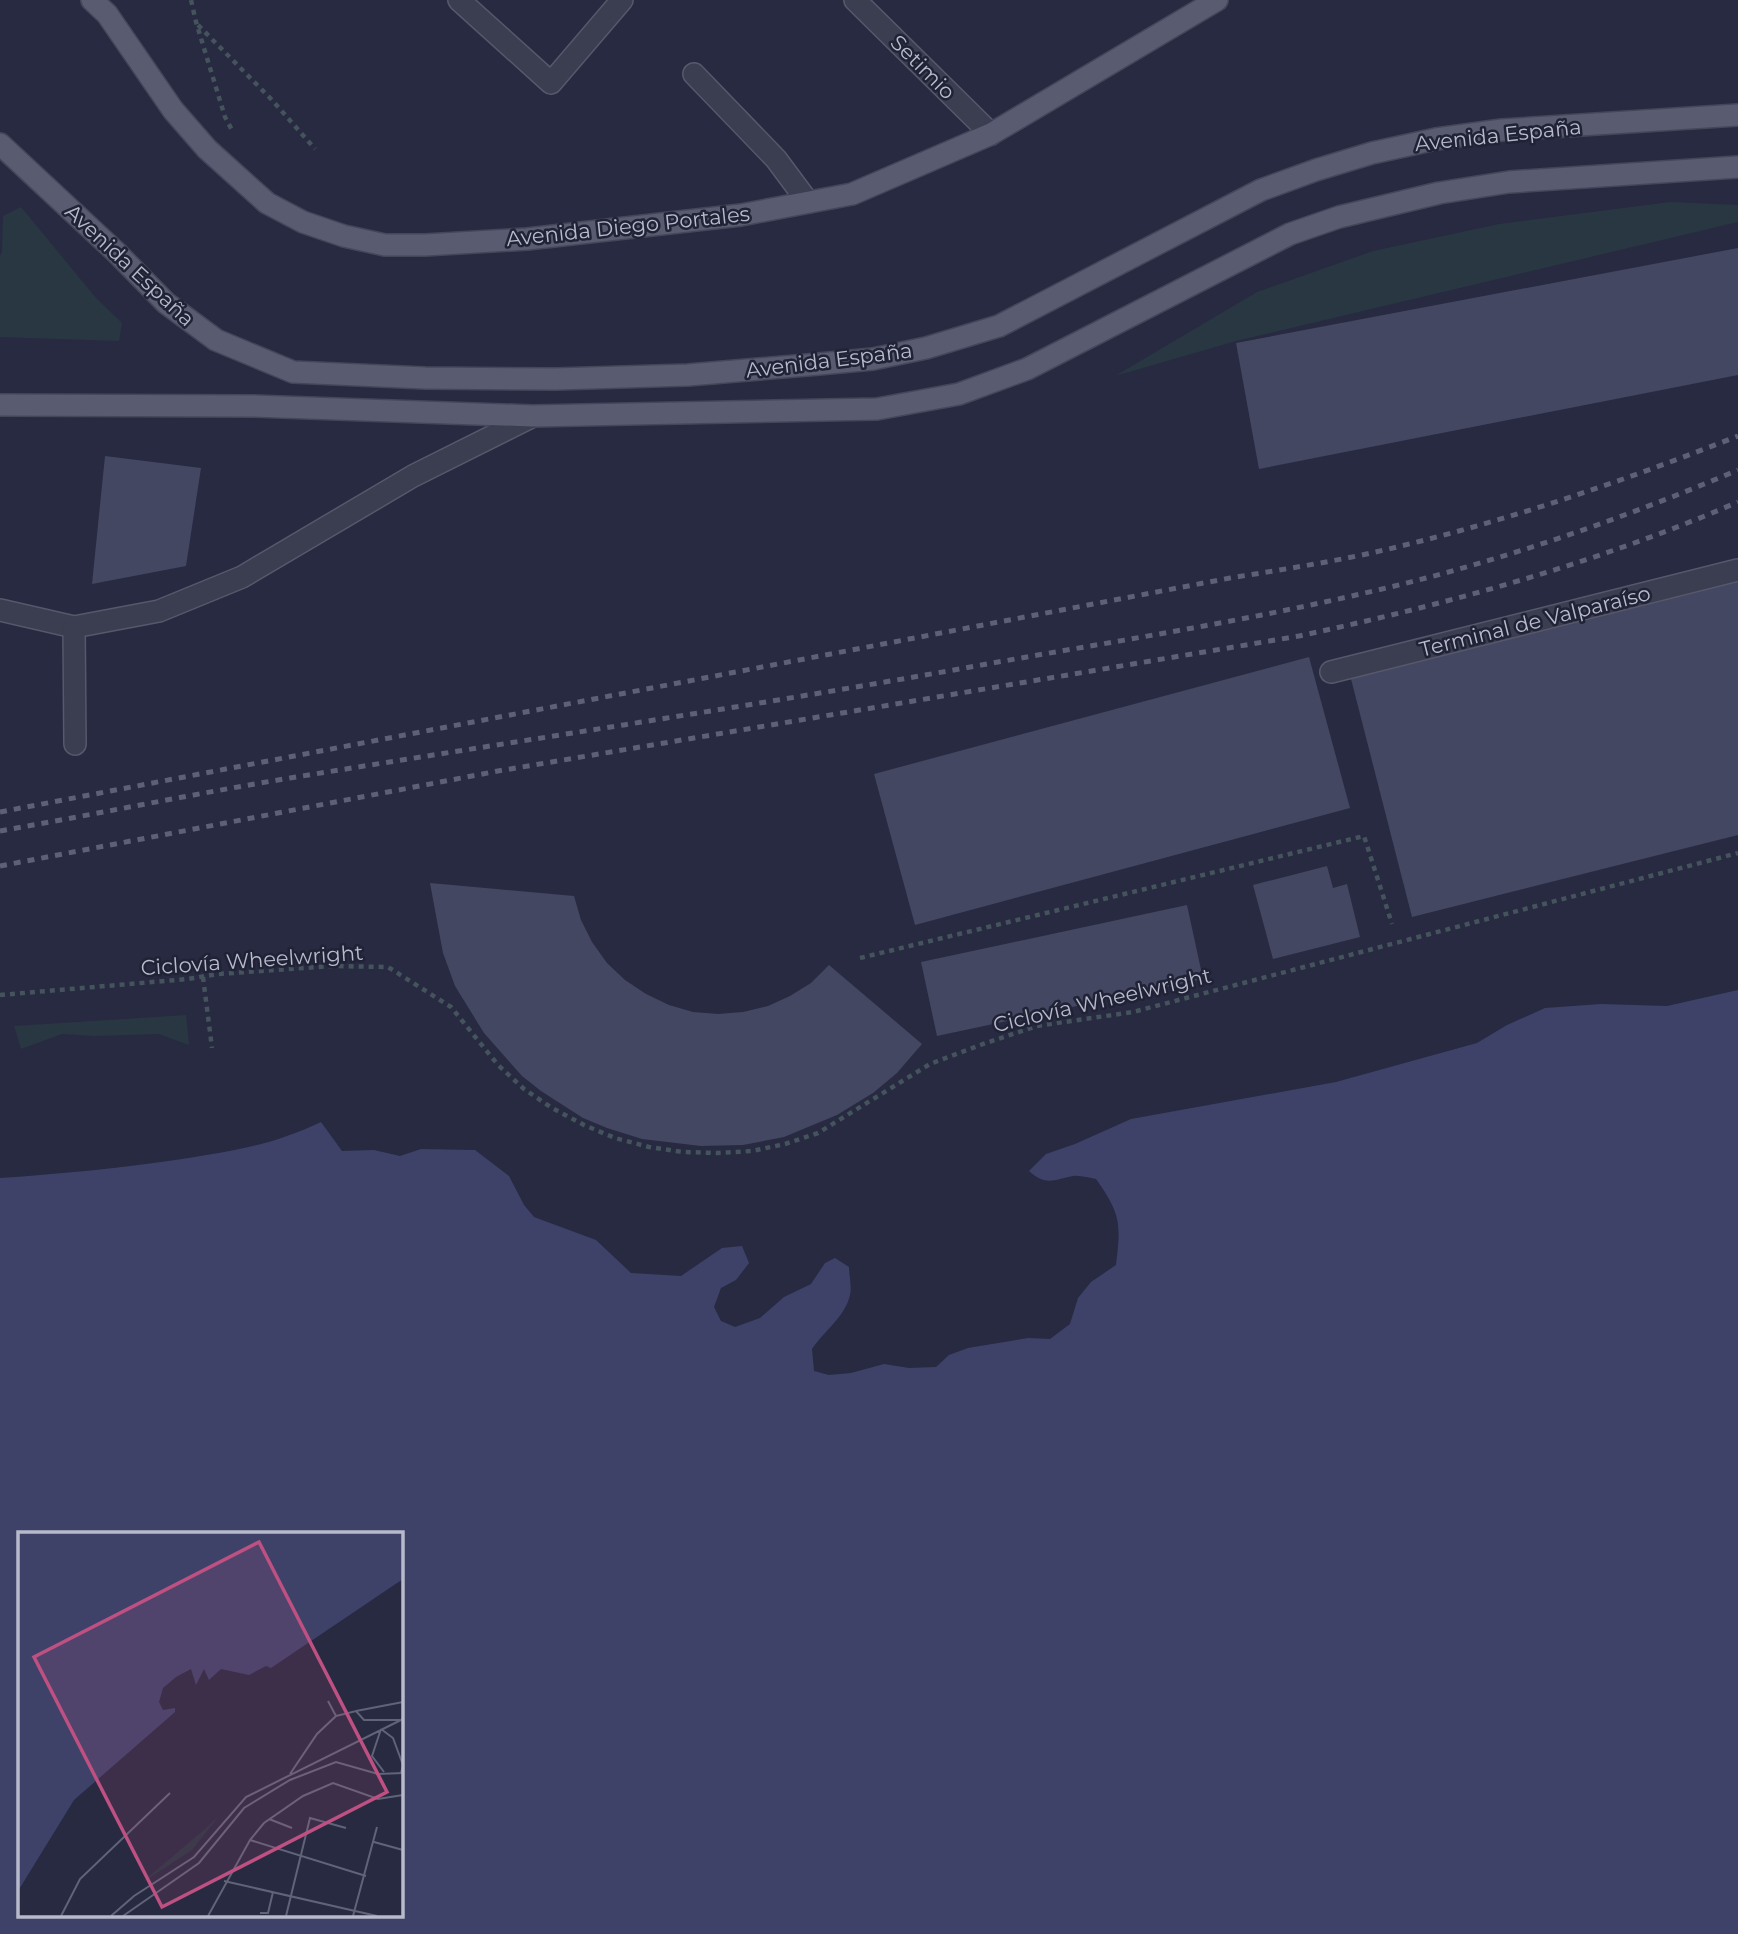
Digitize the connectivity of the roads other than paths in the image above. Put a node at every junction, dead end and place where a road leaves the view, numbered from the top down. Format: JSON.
{"nodes":[{"id":1,"x":92,"y":0,"type":"edge"},
{"id":2,"x":459,"y":0,"type":"edge"},
{"id":3,"x":622,"y":0,"type":"edge"},
{"id":4,"x":855,"y":0,"type":"edge"},
{"id":5,"x":1217,"y":0,"type":"edge"},
{"id":6,"x":694,"y":74,"type":"dead end"},
{"id":7,"x":1738,"y":115,"type":"edge"},
{"id":8,"x":991,"y":134,"type":"junction"},
{"id":9,"x":0,"y":144,"type":"edge"},
{"id":10,"x":1738,"y":167,"type":"edge"},
{"id":11,"x":808,"y":202,"type":"junction"},
{"id":12,"x":0,"y":405,"type":"edge"},
{"id":13,"x":533,"y":416,"type":"junction"},
{"id":14,"x":1738,"y":570,"type":"edge"},
{"id":15,"x":0,"y":610,"type":"edge"},
{"id":16,"x":74,"y":627,"type":"junction"},
{"id":17,"x":1331,"y":672,"type":"dead end"},
{"id":18,"x":75,"y":744,"type":"dead end"}],
"edges":[{"from":1,"to":11,"type":"main road","name":"Avenida Diego Portales"},
{"from":2,"to":3,"type":"street"},
{"from":4,"to":8,"type":"street","name":"Setimio"},
{"from":5,"to":8,"type":"main road","name":"Avenida Diego Portales"},
{"from":6,"to":11,"type":"street"},
{"from":7,"to":9,"type":"main road","name":"Avenida España"},
{"from":8,"to":11,"type":"main road","name":"Avenida Diego Portales"},
{"from":10,"to":13,"type":"main road","name":"Avenida España"},
{"from":12,"to":13,"type":"main road","name":"Avenida España"},
{"from":13,"to":16,"type":"street"},
{"from":14,"to":17,"type":"street","name":"Terminal de Valparaíso"},
{"from":15,"to":16,"type":"street"},
{"from":16,"to":18,"type":"street"}]}
